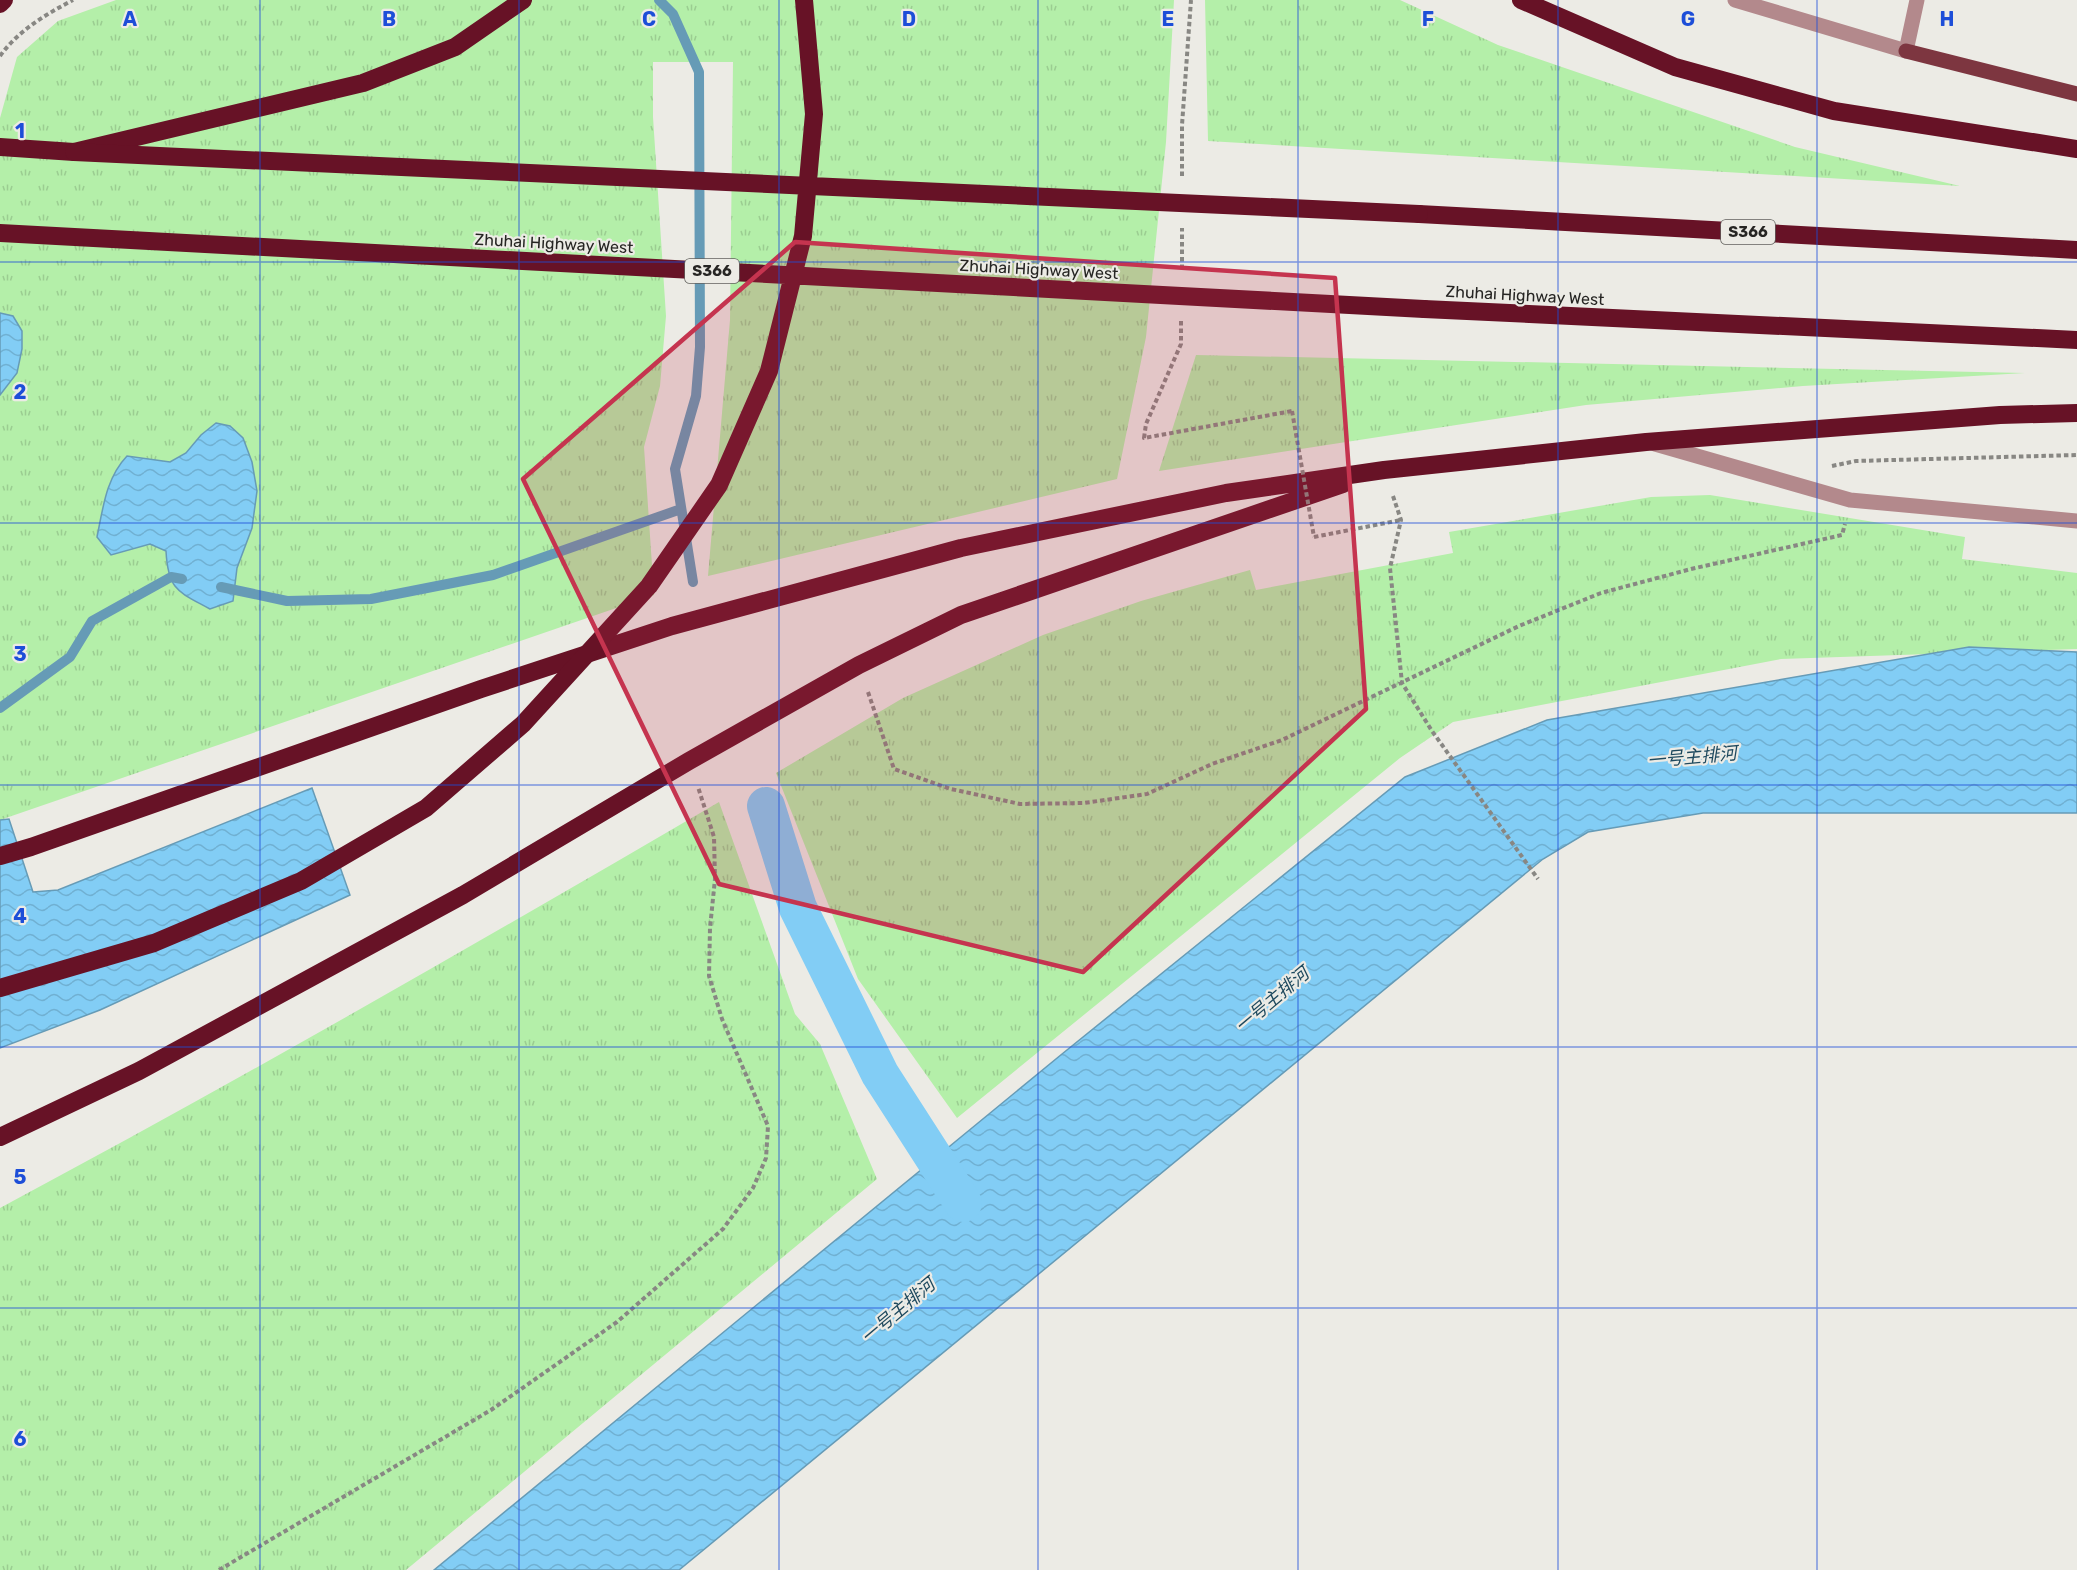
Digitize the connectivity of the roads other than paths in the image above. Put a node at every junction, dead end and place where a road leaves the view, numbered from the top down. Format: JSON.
{"nodes":[{"id":1,"x":4,"y":0,"type":"edge"},
{"id":2,"x":523,"y":0,"type":"edge"},
{"id":3,"x":804,"y":0,"type":"edge"},
{"id":4,"x":1521,"y":0,"type":"edge"},
{"id":5,"x":1735,"y":0,"type":"edge"},
{"id":6,"x":1917,"y":0,"type":"edge"},
{"id":7,"x":0,"y":4,"type":"edge"},
{"id":8,"x":1533,"y":4,"type":"edge"},
{"id":9,"x":1906,"y":51,"type":"junction"},
{"id":10,"x":2077,"y":94,"type":"edge"},
{"id":11,"x":0,"y":147,"type":"edge"},
{"id":12,"x":2077,"y":149,"type":"edge"},
{"id":13,"x":74,"y":152,"type":"junction"},
{"id":14,"x":0,"y":233,"type":"edge"},
{"id":15,"x":2077,"y":250,"type":"edge"},
{"id":16,"x":2077,"y":340,"type":"edge"},
{"id":17,"x":2077,"y":413,"type":"edge"},
{"id":18,"x":1646,"y":442,"type":"junction"},
{"id":19,"x":1384,"y":470,"type":"junction"},
{"id":20,"x":2077,"y":521,"type":"edge"},
{"id":21,"x":0,"y":856,"type":"edge"},
{"id":22,"x":0,"y":988,"type":"edge"},
{"id":23,"x":0,"y":1137,"type":"edge"}],
"edges":[{"from":1,"to":7,"type":"highway"},
{"from":2,"to":13,"type":"highway","bridge":true},
{"from":3,"to":22,"type":"highway","bridge":true},
{"from":4,"to":8,"type":"highway"},
{"from":5,"to":9,"type":"street"},
{"from":6,"to":9,"type":"street"},
{"from":8,"to":12,"type":"highway"},
{"from":9,"to":10,"type":"main road"},
{"from":11,"to":13,"type":"highway","number":"S366"},
{"from":13,"to":15,"type":"highway","number":"S366","bridge":true},
{"from":14,"to":16,"type":"highway","name":"Zhuhai Highway West","number":"S366","bridge":true},
{"from":17,"to":18,"type":"highway"},
{"from":18,"to":19,"type":"highway"},
{"from":18,"to":20,"type":"street"},
{"from":19,"to":21,"type":"highway"},
{"from":19,"to":23,"type":"highway"}]}
